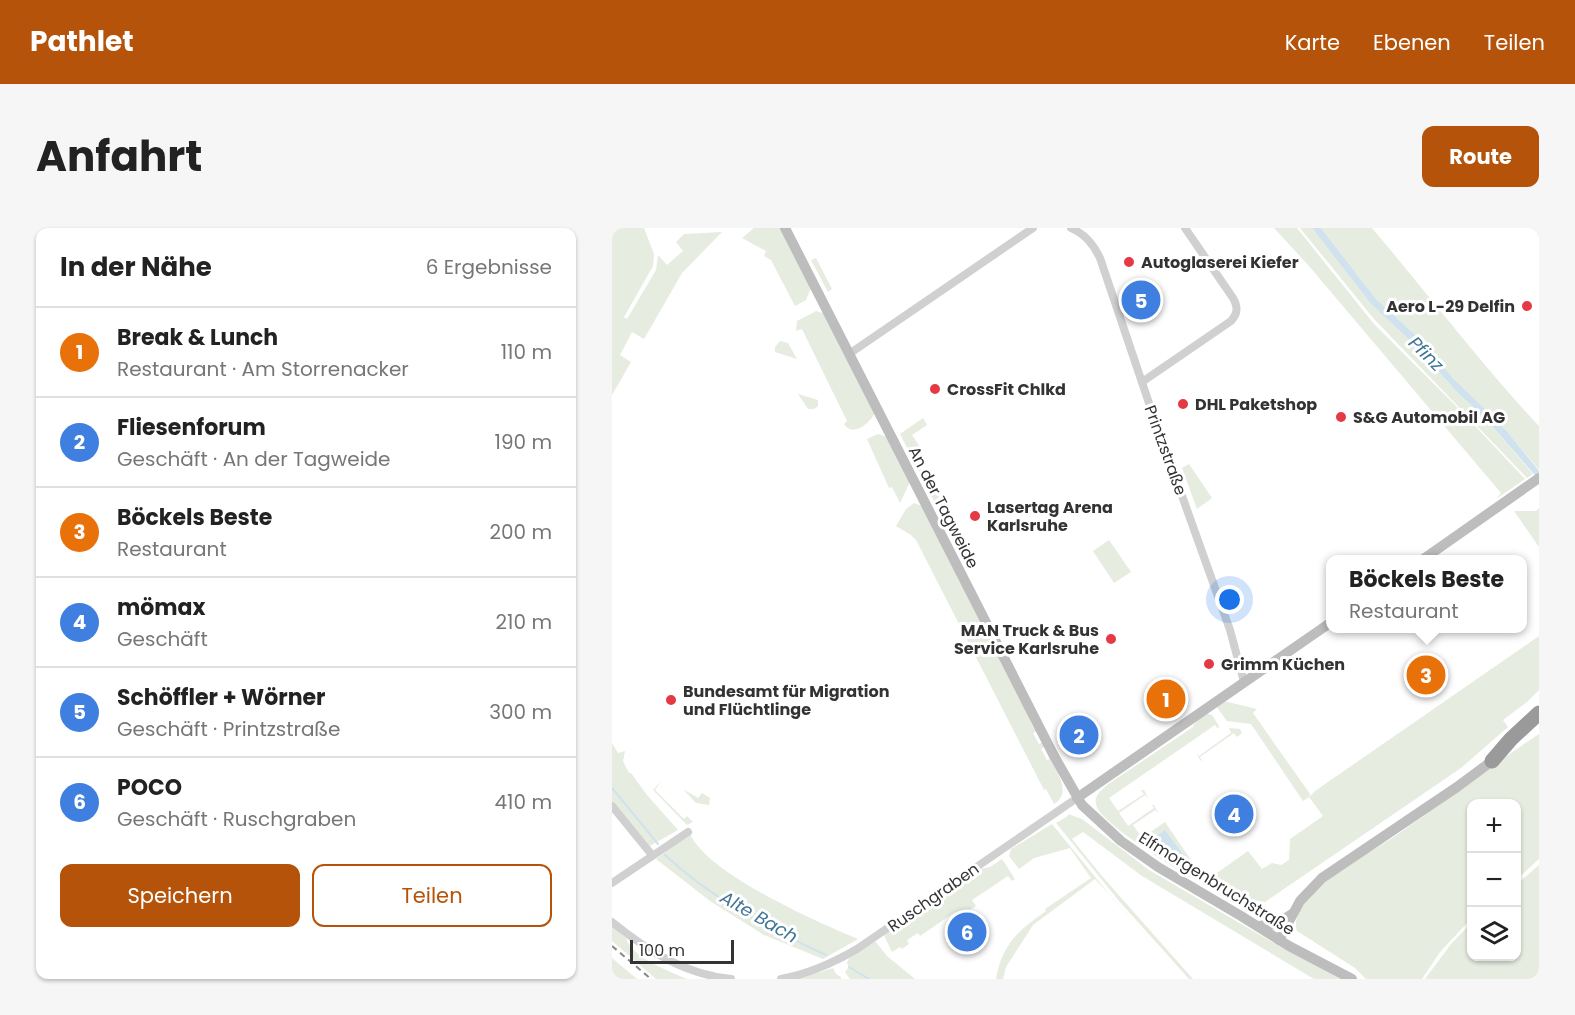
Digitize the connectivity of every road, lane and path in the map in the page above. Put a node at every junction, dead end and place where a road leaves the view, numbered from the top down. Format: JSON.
{"nodes":[{"id":1,"x":785,"y":228,"type":"edge"},
{"id":2,"x":1033,"y":228,"type":"edge"},
{"id":3,"x":1071,"y":228,"type":"edge"},
{"id":4,"x":1185,"y":228,"type":"edge"},
{"id":5,"x":849,"y":354,"type":"junction"},
{"id":6,"x":1142,"y":382,"type":"junction"},
{"id":7,"x":1536,"y":480,"type":"edge"},
{"id":8,"x":1429,"y":555,"type":"edge"},
{"id":9,"x":1326,"y":626,"type":"edge"},
{"id":10,"x":1244,"y":682,"type":"junction"},
{"id":11,"x":1539,"y":713,"type":"edge"},
{"id":12,"x":1539,"y":726,"type":"edge"},
{"id":13,"x":1492,"y":760,"type":"junction"},
{"id":14,"x":1077,"y":798,"type":"junction"},
{"id":15,"x":612,"y":806,"type":"edge"},
{"id":16,"x":688,"y":832,"type":"dead end"},
{"id":17,"x":652,"y":855,"type":"junction"},
{"id":18,"x":612,"y":883,"type":"edge"},
{"id":19,"x":1293,"y":914,"type":"junction"},
{"id":20,"x":612,"y":922,"type":"edge"},
{"id":21,"x":1258,"y":926,"type":"junction"},
{"id":22,"x":1280,"y":940,"type":"junction"},
{"id":23,"x":731,"y":979,"type":"edge"},
{"id":24,"x":781,"y":979,"type":"edge"},
{"id":25,"x":1352,"y":979,"type":"edge"}],
"edges":[{"from":1,"to":5,"type":"main road","name":"An der Tagweide"},
{"from":2,"to":5,"type":"street"},
{"from":3,"to":6,"type":"street","name":"Printzstraße"},
{"from":4,"to":6,"type":"street"},
{"from":5,"to":14,"type":"main road","name":"An der Tagweide"},
{"from":6,"to":10,"type":"street","name":"Printzstraße"},
{"from":7,"to":8,"type":"main road"},
{"from":9,"to":10,"type":"main road"},
{"from":10,"to":14,"type":"main road"},
{"from":11,"to":13,"type":"highway"},
{"from":12,"to":13,"type":"highway"},
{"from":13,"to":19,"type":"main road"},
{"from":14,"to":21,"type":"main road","name":"Elfmorgenbruchstraße"},
{"from":14,"to":24,"type":"street","name":"Ruschgraben"},
{"from":15,"to":17,"type":"street"},
{"from":16,"to":17,"type":"street"},
{"from":17,"to":18,"type":"street"},
{"from":19,"to":21,"type":"main road"},
{"from":19,"to":22,"type":"main road"},
{"from":20,"to":23,"type":"street"},
{"from":21,"to":22,"type":"main road","name":"Elfmorgenbruchstraße"},
{"from":22,"to":25,"type":"main road","name":"Elfmorgenbruchstraße"}]}
